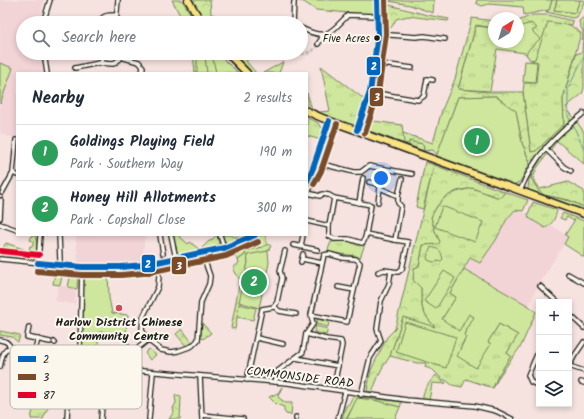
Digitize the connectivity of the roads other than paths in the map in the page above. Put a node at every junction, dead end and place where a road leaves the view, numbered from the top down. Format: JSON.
{"nodes":[{"id":1,"x":50,"y":0,"type":"edge"},
{"id":2,"x":118,"y":0,"type":"edge"},
{"id":3,"x":188,"y":0,"type":"edge"},
{"id":4,"x":377,"y":0,"type":"edge"},
{"id":5,"x":294,"y":2,"type":"dead end"},
{"id":6,"x":116,"y":15,"type":"joint"},
{"id":7,"x":45,"y":16,"type":"edge"},
{"id":8,"x":106,"y":16,"type":"edge"},
{"id":9,"x":198,"y":16,"type":"edge"},
{"id":10,"x":293,"y":16,"type":"edge"},
{"id":11,"x":377,"y":16,"type":"junction"},
{"id":12,"x":308,"y":31,"type":"edge"},
{"id":13,"x":378,"y":34,"type":"junction"},
{"id":14,"x":321,"y":35,"type":"junction"},
{"id":15,"x":445,"y":39,"type":"dead end"},
{"id":16,"x":318,"y":44,"type":"tunnel mouth"},
{"id":17,"x":45,"y":60,"type":"edge"},
{"id":18,"x":102,"y":60,"type":"edge"},
{"id":19,"x":119,"y":60,"type":"edge"},
{"id":20,"x":132,"y":60,"type":"edge"},
{"id":21,"x":234,"y":60,"type":"edge"},
{"id":22,"x":374,"y":63,"type":"junction"},
{"id":23,"x":102,"y":64,"type":"junction"},
{"id":24,"x":75,"y":68,"type":"dead end"},
{"id":25,"x":412,"y":68,"type":"dead end"},
{"id":26,"x":47,"y":72,"type":"edge"},
{"id":27,"x":142,"y":72,"type":"edge"},
{"id":28,"x":246,"y":72,"type":"edge"},
{"id":29,"x":433,"y":80,"type":"dead end"},
{"id":30,"x":370,"y":92,"type":"junction"},
{"id":31,"x":308,"y":111,"type":"edge"},
{"id":32,"x":584,"y":113,"type":"edge"},
{"id":33,"x":329,"y":121,"type":"junction"},
{"id":34,"x":357,"y":130,"type":"junction"},
{"id":35,"x":16,"y":140,"type":"edge"},
{"id":36,"x":545,"y":148,"type":"junction"},
{"id":37,"x":571,"y":171,"type":"dead end"},
{"id":38,"x":15,"y":174,"type":"edge"},
{"id":39,"x":378,"y":174,"type":"dead end"},
{"id":40,"x":412,"y":174,"type":"dead end"},
{"id":41,"x":363,"y":178,"type":"dead end"},
{"id":42,"x":308,"y":179,"type":"edge"},
{"id":43,"x":402,"y":179,"type":"dead end"},
{"id":44,"x":369,"y":182,"type":"dead end"},
{"id":45,"x":377,"y":184,"type":"junction"},
{"id":46,"x":380,"y":188,"type":"junction"},
{"id":47,"x":520,"y":191,"type":"junction"},
{"id":48,"x":308,"y":192,"type":"edge"},
{"id":49,"x":2,"y":193,"type":"dead end"},
{"id":50,"x":308,"y":194,"type":"edge"},
{"id":51,"x":398,"y":196,"type":"junction"},
{"id":52,"x":334,"y":198,"type":"junction"},
{"id":53,"x":2,"y":200,"type":"dead end"},
{"id":54,"x":378,"y":202,"type":"dead end"},
{"id":55,"x":358,"y":203,"type":"junction"},
{"id":56,"x":584,"y":214,"type":"edge"},
{"id":57,"x":0,"y":218,"type":"edge"},
{"id":58,"x":308,"y":221,"type":"edge"},
{"id":59,"x":0,"y":224,"type":"edge"},
{"id":60,"x":329,"y":226,"type":"junction"},
{"id":61,"x":16,"y":230,"type":"edge"},
{"id":62,"x":366,"y":234,"type":"junction"},
{"id":63,"x":40,"y":236,"type":"edge"},
{"id":64,"x":59,"y":236,"type":"edge"},
{"id":65,"x":160,"y":236,"type":"edge"},
{"id":66,"x":171,"y":236,"type":"edge"},
{"id":67,"x":220,"y":236,"type":"edge"},
{"id":68,"x":253,"y":236,"type":"edge"},
{"id":69,"x":304,"y":236,"type":"edge"},
{"id":70,"x":395,"y":240,"type":"junction"},
{"id":71,"x":293,"y":245,"type":"dead end"},
{"id":72,"x":301,"y":246,"type":"junction"},
{"id":73,"x":224,"y":248,"type":"junction"},
{"id":74,"x":318,"y":250,"type":"dead end"},
{"id":75,"x":285,"y":251,"type":"dead end"},
{"id":76,"x":202,"y":253,"type":"junction"},
{"id":77,"x":163,"y":254,"type":"dead end"},
{"id":78,"x":303,"y":254,"type":"dead end"},
{"id":79,"x":0,"y":259,"type":"edge"},
{"id":80,"x":176,"y":259,"type":"junction"},
{"id":81,"x":60,"y":260,"type":"dead end"},
{"id":82,"x":38,"y":263,"type":"junction"},
{"id":83,"x":156,"y":263,"type":"junction"},
{"id":84,"x":322,"y":263,"type":"junction"},
{"id":85,"x":82,"y":267,"type":"junction"},
{"id":86,"x":391,"y":271,"type":"junction"},
{"id":87,"x":378,"y":272,"type":"dead end"},
{"id":88,"x":568,"y":274,"type":"dead end"},
{"id":89,"x":584,"y":283,"type":"edge"},
{"id":90,"x":540,"y":286,"type":"dead end"},
{"id":91,"x":338,"y":287,"type":"dead end"},
{"id":92,"x":354,"y":290,"type":"junction"},
{"id":93,"x":554,"y":299,"type":"edge"},
{"id":94,"x":274,"y":306,"type":"junction"},
{"id":95,"x":296,"y":314,"type":"dead end"},
{"id":96,"x":311,"y":315,"type":"junction"},
{"id":97,"x":572,"y":317,"type":"edge"},
{"id":98,"x":29,"y":327,"type":"dead end"},
{"id":99,"x":584,"y":328,"type":"edge"},
{"id":100,"x":306,"y":334,"type":"junction"},
{"id":101,"x":257,"y":338,"type":"junction"},
{"id":102,"x":38,"y":339,"type":"junction"},
{"id":103,"x":0,"y":340,"type":"edge"},
{"id":104,"x":148,"y":340,"type":"junction"},
{"id":105,"x":53,"y":342,"type":"dead end"},
{"id":106,"x":584,"y":342,"type":"edge"},
{"id":107,"x":283,"y":344,"type":"dead end"},
{"id":108,"x":10,"y":345,"type":"edge"},
{"id":109,"x":36,"y":345,"type":"edge"},
{"id":110,"x":80,"y":345,"type":"edge"},
{"id":111,"x":142,"y":345,"type":"edge"},
{"id":112,"x":10,"y":348,"type":"edge"},
{"id":113,"x":536,"y":357,"type":"edge"},
{"id":114,"x":296,"y":358,"type":"junction"},
{"id":115,"x":572,"y":360,"type":"edge"},
{"id":116,"x":338,"y":366,"type":"junction"},
{"id":117,"x":0,"y":367,"type":"edge"},
{"id":118,"x":572,"y":367,"type":"edge"},
{"id":119,"x":584,"y":371,"type":"edge"},
{"id":120,"x":142,"y":372,"type":"edge"},
{"id":121,"x":153,"y":373,"type":"junction"},
{"id":122,"x":200,"y":376,"type":"junction"},
{"id":123,"x":247,"y":380,"type":"junction"},
{"id":124,"x":335,"y":381,"type":"dead end"},
{"id":125,"x":275,"y":382,"type":"junction"},
{"id":126,"x":536,"y":384,"type":"edge"},
{"id":127,"x":345,"y":392,"type":"junction"},
{"id":128,"x":361,"y":395,"type":"junction"},
{"id":129,"x":68,"y":409,"type":"edge"},
{"id":130,"x":102,"y":409,"type":"edge"},
{"id":131,"x":202,"y":417,"type":"edge"},
{"id":132,"x":67,"y":419,"type":"edge"},
{"id":133,"x":101,"y":419,"type":"edge"},
{"id":134,"x":149,"y":419,"type":"edge"},
{"id":135,"x":242,"y":419,"type":"edge"},
{"id":136,"x":338,"y":419,"type":"edge"},
{"id":137,"x":512,"y":419,"type":"edge"}],
"edges":[{"from":1,"to":7,"type":"street"},
{"from":2,"to":6,"type":"street"},
{"from":3,"to":9,"type":"main road"},
{"from":4,"to":11,"type":"street"},
{"from":5,"to":10,"type":"street"},
{"from":6,"to":8,"type":"street"},
{"from":11,"to":13,"type":"street"},
{"from":11,"to":14,"type":"street"},
{"from":12,"to":14,"type":"street"},
{"from":13,"to":15,"type":"street"},
{"from":13,"to":22,"type":"street"},
{"from":14,"to":16,"type":"street"},
{"from":17,"to":26,"type":"street"},
{"from":18,"to":23,"type":"street"},
{"from":19,"to":23,"type":"street"},
{"from":20,"to":27,"type":"street"},
{"from":21,"to":28,"type":"main road"},
{"from":22,"to":25,"type":"street"},
{"from":22,"to":30,"type":"street"},
{"from":23,"to":24,"type":"street"},
{"from":29,"to":30,"type":"street"},
{"from":30,"to":34,"type":"street"},
{"from":31,"to":33,"type":"main road"},
{"from":32,"to":36,"type":"street"},
{"from":33,"to":34,"type":"main road"},
{"from":33,"to":42,"type":"street"},
{"from":34,"to":47,"type":"main road"},
{"from":35,"to":38,"type":"street"},
{"from":36,"to":37,"type":"street"},
{"from":36,"to":47,"type":"street"},
{"from":38,"to":49,"type":"street"},
{"from":39,"to":45,"type":"street"},
{"from":40,"to":48,"type":"street"},
{"from":41,"to":55,"type":"street"},
{"from":43,"to":51,"type":"street"},
{"from":44,"to":45,"type":"street"},
{"from":45,"to":46,"type":"street"},
{"from":46,"to":51,"type":"street"},
{"from":46,"to":54,"type":"street"},
{"from":47,"to":56,"type":"main road"},
{"from":50,"to":52,"type":"street"},
{"from":51,"to":70,"type":"street"},
{"from":52,"to":55,"type":"street"},
{"from":52,"to":60,"type":"street"},
{"from":53,"to":57,"type":"street"},
{"from":55,"to":62,"type":"street"},
{"from":58,"to":60,"type":"street"},
{"from":59,"to":61,"type":"street"},
{"from":60,"to":62,"type":"street"},
{"from":62,"to":70,"type":"street"},
{"from":63,"to":82,"type":"street"},
{"from":64,"to":81,"type":"street"},
{"from":65,"to":77,"type":"street"},
{"from":66,"to":80,"type":"street"},
{"from":67,"to":73,"type":"street"},
{"from":68,"to":73,"type":"street"},
{"from":69,"to":72,"type":"street"},
{"from":70,"to":86,"type":"street"},
{"from":71,"to":72,"type":"street"},
{"from":72,"to":74,"type":"street"},
{"from":73,"to":76,"type":"street"},
{"from":75,"to":94,"type":"street"},
{"from":76,"to":80,"type":"street"},
{"from":76,"to":104,"type":"street"},
{"from":78,"to":84,"type":"street"},
{"from":79,"to":82,"type":"street"},
{"from":80,"to":83,"type":"street"},
{"from":82,"to":85,"type":"street"},
{"from":83,"to":85,"type":"street"},
{"from":83,"to":104,"type":"street"},
{"from":84,"to":92,"type":"street"},
{"from":84,"to":96,"type":"street"},
{"from":85,"to":110,"type":"street"},
{"from":86,"to":87,"type":"street"},
{"from":86,"to":128,"type":"street"},
{"from":88,"to":89,"type":"street"},
{"from":90,"to":93,"type":"street"},
{"from":91,"to":92,"type":"street"},
{"from":92,"to":96,"type":"street"},
{"from":94,"to":95,"type":"street"},
{"from":94,"to":101,"type":"street"},
{"from":96,"to":100,"type":"street"},
{"from":97,"to":99,"type":"street"},
{"from":98,"to":102,"type":"street"},
{"from":100,"to":114,"type":"street"},
{"from":100,"to":116,"type":"street"},
{"from":101,"to":107,"type":"street"},
{"from":101,"to":123,"type":"street"},
{"from":102,"to":105,"type":"street"},
{"from":102,"to":109,"type":"street"},
{"from":103,"to":108,"type":"street"},
{"from":104,"to":111,"type":"street"},
{"from":106,"to":115,"type":"street"},
{"from":112,"to":117,"type":"street"},
{"from":113,"to":126,"type":"street"},
{"from":114,"to":116,"type":"street"},
{"from":114,"to":125,"type":"street"},
{"from":116,"to":124,"type":"street"},
{"from":118,"to":119,"type":"street"},
{"from":120,"to":121,"type":"street","name":"COMMONSIDE ROAD"},
{"from":121,"to":122,"type":"street","name":"COMMONSIDE ROAD"},
{"from":121,"to":134,"type":"street"},
{"from":122,"to":123,"type":"street","name":"COMMONSIDE ROAD"},
{"from":122,"to":131,"type":"street"},
{"from":123,"to":125,"type":"street","name":"COMMONSIDE ROAD"},
{"from":125,"to":127,"type":"street","name":"COMMONSIDE ROAD"},
{"from":127,"to":128,"type":"street","name":"COMMONSIDE ROAD"},
{"from":127,"to":136,"type":"street"},
{"from":128,"to":137,"type":"street","name":"COMMONSIDE ROAD"},
{"from":129,"to":132,"type":"street"},
{"from":130,"to":133,"type":"street"},
{"from":131,"to":135,"type":"street"}]}
